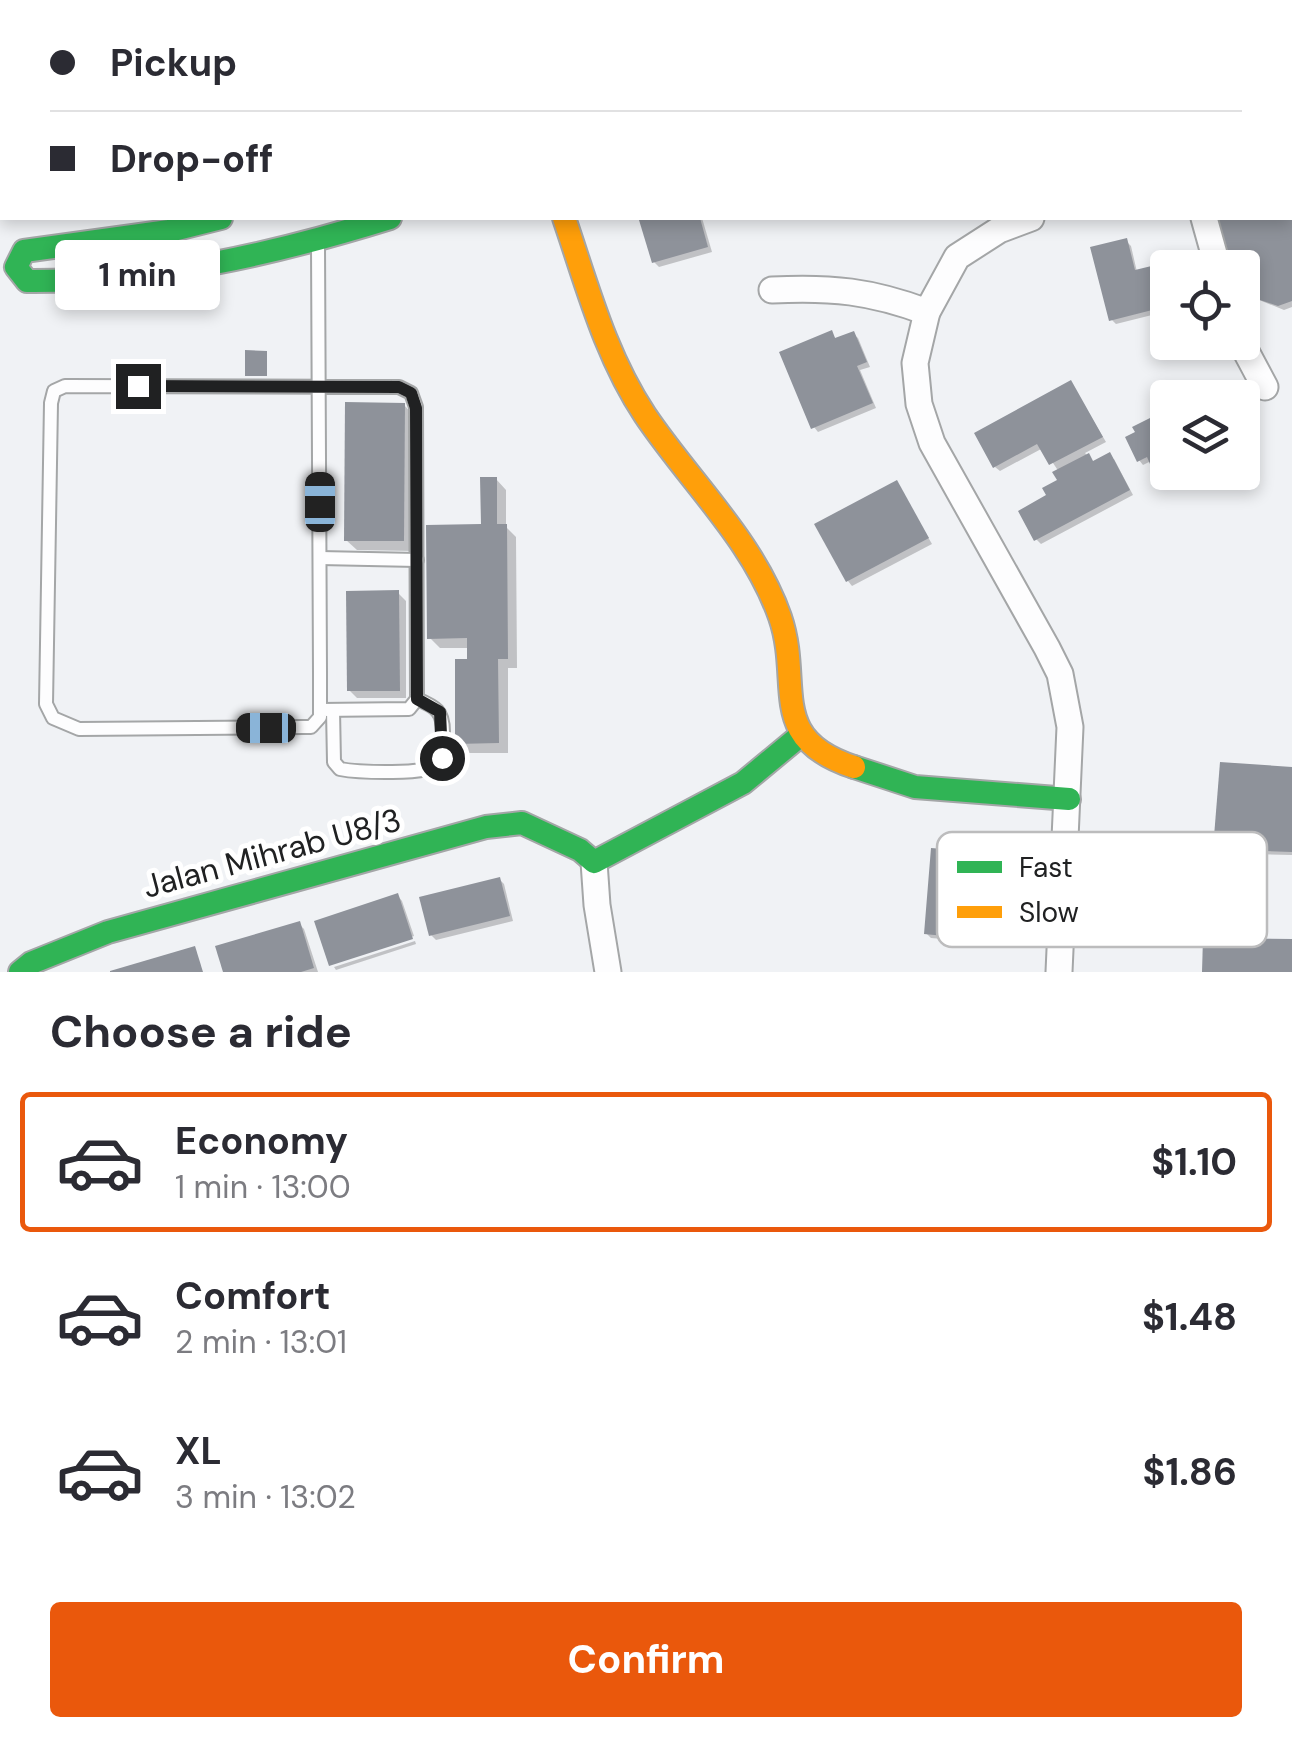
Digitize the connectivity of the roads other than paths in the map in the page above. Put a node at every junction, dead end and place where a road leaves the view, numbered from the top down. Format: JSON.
{"nodes":[{"id":1,"x":214,"y":220,"type":"edge"},
{"id":2,"x":378,"y":220,"type":"edge"},
{"id":3,"x":565,"y":220,"type":"edge"},
{"id":4,"x":1025,"y":220,"type":"edge"},
{"id":5,"x":1205,"y":220,"type":"edge"},
{"id":6,"x":315,"y":230,"type":"edge"},
{"id":7,"x":1213,"y":250,"type":"edge"},
{"id":8,"x":772,"y":290,"type":"dead end"},
{"id":9,"x":927,"y":312,"type":"junction"},
{"id":10,"x":1251,"y":360,"type":"edge"},
{"id":11,"x":319,"y":386,"type":"junction"},
{"id":12,"x":1265,"y":387,"type":"dead end"},
{"id":13,"x":320,"y":558,"type":"junction"},
{"id":14,"x":417,"y":560,"type":"junction"},
{"id":15,"x":417,"y":699,"type":"junction"},
{"id":16,"x":327,"y":710,"type":"junction"},
{"id":17,"x":800,"y":735,"type":"junction"},
{"id":18,"x":1069,"y":799,"type":"junction"},
{"id":19,"x":1067,"y":832,"type":"edge"},
{"id":20,"x":594,"y":862,"type":"junction"},
{"id":21,"x":1060,"y":947,"type":"edge"},
{"id":22,"x":20,"y":972,"type":"edge"},
{"id":23,"x":608,"y":972,"type":"edge"},
{"id":24,"x":1059,"y":972,"type":"edge"}],
"edges":[{"from":1,"to":6,"type":"street"},
{"from":2,"to":6,"type":"street"},
{"from":3,"to":17,"type":"street"},
{"from":4,"to":9,"type":"street"},
{"from":5,"to":7,"type":"street"},
{"from":6,"to":11,"type":"lane"},
{"from":8,"to":9,"type":"street"},
{"from":9,"to":18,"type":"street"},
{"from":10,"to":12,"type":"street"},
{"from":11,"to":13,"type":"lane"},
{"from":11,"to":14,"type":"lane"},
{"from":11,"to":16,"type":"lane"},
{"from":13,"to":14,"type":"lane"},
{"from":13,"to":16,"type":"lane"},
{"from":14,"to":15,"type":"lane"},
{"from":15,"to":16,"type":"lane"},
{"from":15,"to":16,"type":"lane"},
{"from":17,"to":18,"type":"street"},
{"from":17,"to":20,"type":"street"},
{"from":18,"to":19,"type":"street"},
{"from":20,"to":22,"type":"street","name":"Jalan Mihrab U8/3"},
{"from":20,"to":23,"type":"street"},
{"from":21,"to":24,"type":"street"}]}
